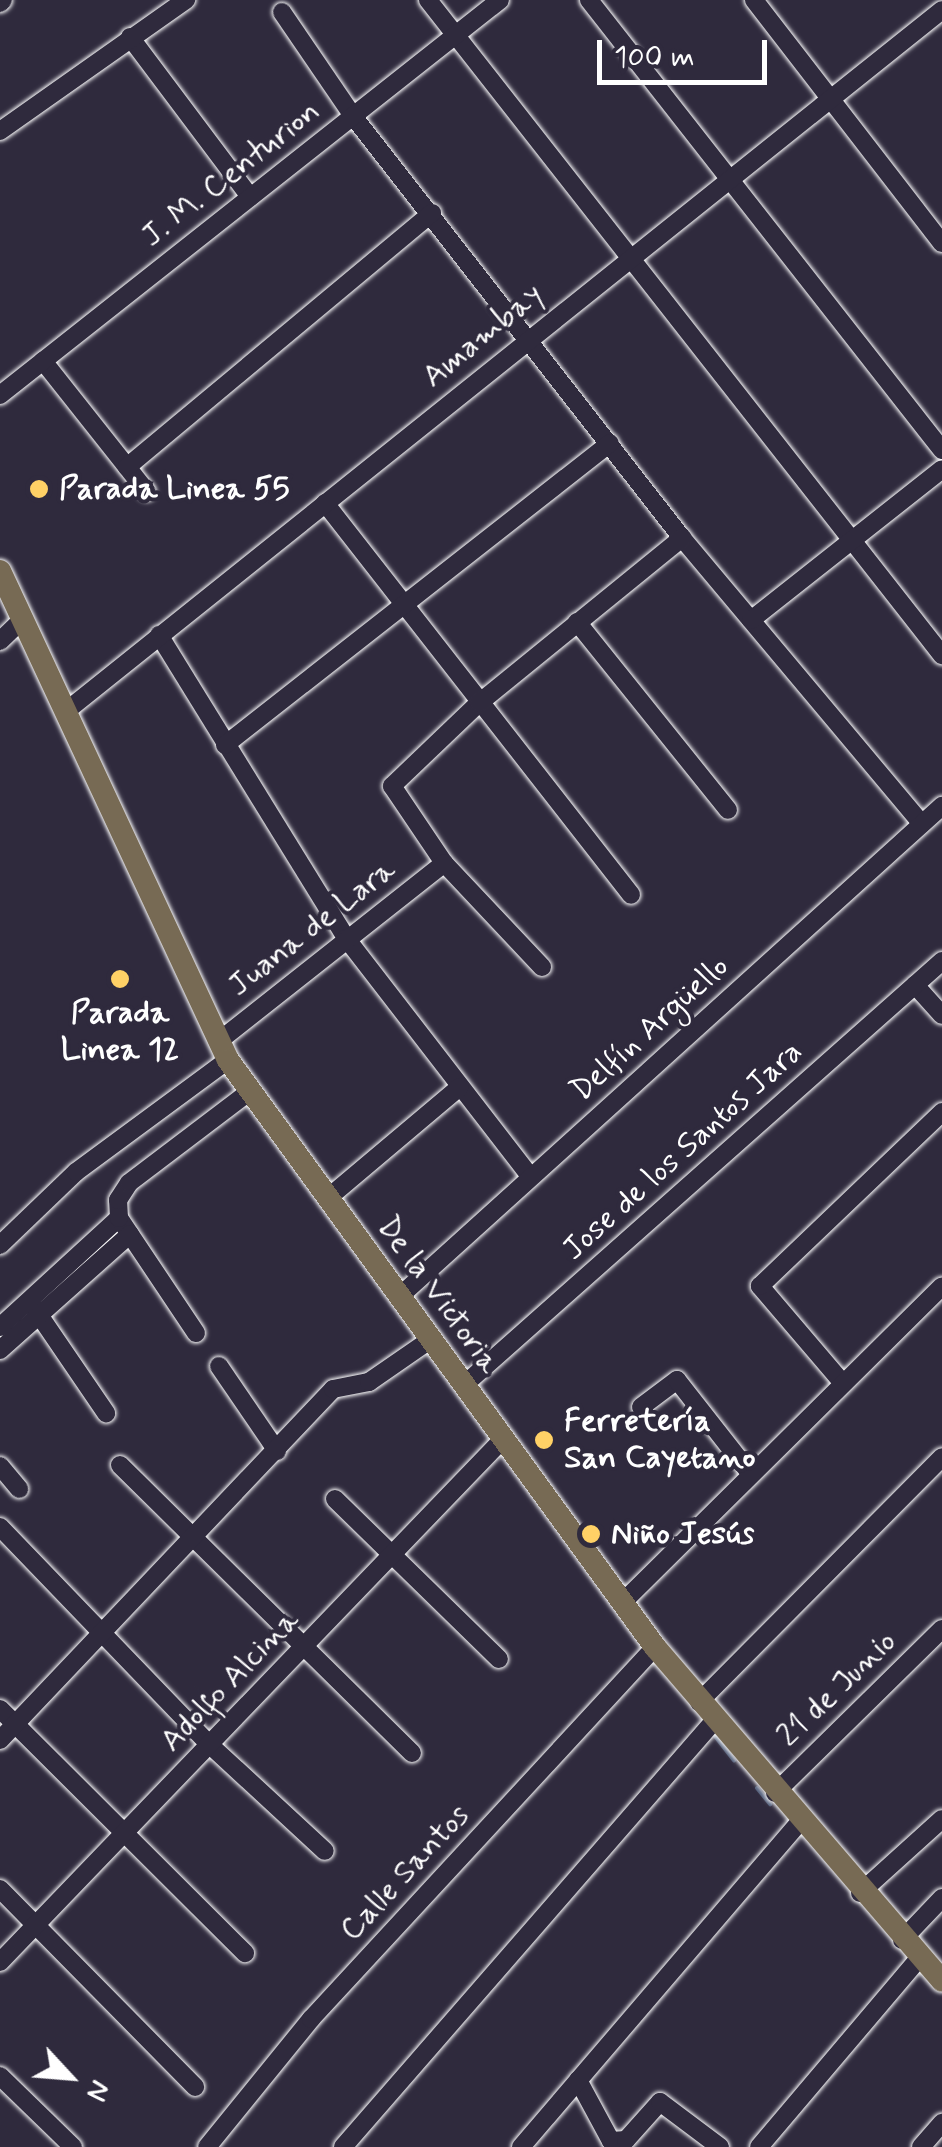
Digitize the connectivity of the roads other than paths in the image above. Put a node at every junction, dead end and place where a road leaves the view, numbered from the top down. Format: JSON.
{"nodes":[{"id":1,"x":186,"y":0,"type":"edge"},
{"id":2,"x":428,"y":0,"type":"edge"},
{"id":3,"x":500,"y":0,"type":"edge"},
{"id":4,"x":589,"y":0,"type":"edge"},
{"id":5,"x":754,"y":0,"type":"edge"},
{"id":6,"x":282,"y":12,"type":"dead end"},
{"id":7,"x":939,"y":20,"type":"edge"},
{"id":8,"x":455,"y":34,"type":"junction"},
{"id":9,"x":130,"y":37,"type":"junction"},
{"id":10,"x":831,"y":98,"type":"junction"},
{"id":11,"x":353,"y":116,"type":"junction"},
{"id":12,"x":0,"y":131,"type":"edge"},
{"id":13,"x":729,"y":179,"type":"junction"},
{"id":14,"x":250,"y":197,"type":"junction"},
{"id":15,"x":432,"y":213,"type":"junction"},
{"id":16,"x":942,"y":243,"type":"edge"},
{"id":17,"x":627,"y":260,"type":"junction"},
{"id":18,"x":528,"y":338,"type":"junction"},
{"id":19,"x":43,"y":361,"type":"junction"},
{"id":20,"x":0,"y":395,"type":"edge"},
{"id":21,"x":610,"y":443,"type":"junction"},
{"id":22,"x":942,"y":450,"type":"edge"},
{"id":23,"x":127,"y":467,"type":"junction"},
{"id":24,"x":942,"y":469,"type":"edge"},
{"id":25,"x":147,"y":492,"type":"dead end"},
{"id":26,"x":325,"y":502,"type":"junction"},
{"id":27,"x":682,"y":538,"type":"junction"},
{"id":28,"x":851,"y":540,"type":"junction"},
{"id":29,"x":0,"y":570,"type":"edge"},
{"id":30,"x":402,"y":605,"type":"junction"},
{"id":31,"x":22,"y":620,"type":"junction"},
{"id":32,"x":751,"y":620,"type":"junction"},
{"id":33,"x":578,"y":622,"type":"junction"},
{"id":34,"x":159,"y":636,"type":"junction"},
{"id":35,"x":0,"y":641,"type":"edge"},
{"id":36,"x":942,"y":654,"type":"edge"},
{"id":37,"x":479,"y":703,"type":"junction"},
{"id":38,"x":65,"y":712,"type":"junction"},
{"id":39,"x":225,"y":745,"type":"junction"},
{"id":40,"x":942,"y":806,"type":"edge"},
{"id":41,"x":728,"y":810,"type":"dead end"},
{"id":42,"x":922,"y":824,"type":"junction"},
{"id":43,"x":444,"y":864,"type":"junction"},
{"id":44,"x":631,"y":894,"type":"dead end"},
{"id":45,"x":346,"y":938,"type":"junction"},
{"id":46,"x":942,"y":960,"type":"edge"},
{"id":47,"x":542,"y":967,"type":"dead end"},
{"id":48,"x":915,"y":985,"type":"junction"},
{"id":49,"x":942,"y":1016,"type":"edge"},
{"id":50,"x":223,"y":1051,"type":"junction"},
{"id":51,"x":460,"y":1087,"type":"junction"},
{"id":52,"x":250,"y":1091,"type":"junction"},
{"id":53,"x":942,"y":1112,"type":"edge"},
{"id":54,"x":530,"y":1177,"type":"junction"},
{"id":55,"x":328,"y":1198,"type":"junction"},
{"id":56,"x":125,"y":1226,"type":"junction"},
{"id":57,"x":0,"y":1244,"type":"edge"},
{"id":58,"x":942,"y":1286,"type":"edge"},
{"id":59,"x":400,"y":1296,"type":"junction"},
{"id":60,"x":34,"y":1308,"type":"junction"},
{"id":61,"x":0,"y":1327,"type":"edge"},
{"id":62,"x":196,"y":1333,"type":"dead end"},
{"id":63,"x":431,"y":1340,"type":"junction"},
{"id":64,"x":0,"y":1350,"type":"edge"},
{"id":65,"x":218,"y":1366,"type":"dead end"},
{"id":66,"x":841,"y":1381,"type":"junction"},
{"id":67,"x":464,"y":1385,"type":"junction"},
{"id":68,"x":640,"y":1407,"type":"dead end"},
{"id":69,"x":106,"y":1413,"type":"dead end"},
{"id":70,"x":502,"y":1440,"type":"junction"},
{"id":71,"x":277,"y":1451,"type":"junction"},
{"id":72,"x":942,"y":1458,"type":"edge"},
{"id":73,"x":0,"y":1466,"type":"edge"},
{"id":74,"x":120,"y":1466,"type":"dead end"},
{"id":75,"x":750,"y":1474,"type":"junction"},
{"id":76,"x":19,"y":1489,"type":"dead end"},
{"id":77,"x":335,"y":1499,"type":"dead end"},
{"id":78,"x":0,"y":1527,"type":"edge"},
{"id":79,"x":195,"y":1540,"type":"junction"},
{"id":80,"x":390,"y":1556,"type":"junction"},
{"id":81,"x":622,"y":1603,"type":"junction"},
{"id":82,"x":942,"y":1629,"type":"edge"},
{"id":83,"x":105,"y":1636,"type":"junction"},
{"id":84,"x":306,"y":1644,"type":"junction"},
{"id":85,"x":655,"y":1647,"type":"junction"},
{"id":86,"x":498,"y":1659,"type":"dead end"},
{"id":87,"x":699,"y":1702,"type":"junction"},
{"id":88,"x":0,"y":1710,"type":"edge"},
{"id":89,"x":714,"y":1721,"type":"junction"},
{"id":90,"x":15,"y":1725,"type":"junction"},
{"id":91,"x":0,"y":1740,"type":"edge"},
{"id":92,"x":210,"y":1745,"type":"junction"},
{"id":93,"x":412,"y":1753,"type":"dead end"},
{"id":94,"x":775,"y":1793,"type":"junction"},
{"id":95,"x":942,"y":1819,"type":"edge"},
{"id":96,"x":799,"y":1823,"type":"junction"},
{"id":97,"x":121,"y":1836,"type":"junction"},
{"id":98,"x":325,"y":1851,"type":"dead end"},
{"id":99,"x":0,"y":1888,"type":"edge"},
{"id":100,"x":860,"y":1892,"type":"junction"},
{"id":101,"x":942,"y":1898,"type":"edge"},
{"id":102,"x":36,"y":1925,"type":"junction"},
{"id":103,"x":902,"y":1940,"type":"junction"},
{"id":104,"x":245,"y":1953,"type":"dead end"},
{"id":105,"x":920,"y":1957,"type":"junction"},
{"id":106,"x":0,"y":1962,"type":"edge"},
{"id":107,"x":942,"y":1981,"type":"edge"},
{"id":108,"x":0,"y":2076,"type":"edge"},
{"id":109,"x":578,"y":2080,"type":"junction"},
{"id":110,"x":196,"y":2087,"type":"dead end"},
{"id":111,"x":942,"y":2124,"type":"edge"},
{"id":112,"x":73,"y":2147,"type":"edge"},
{"id":113,"x":207,"y":2147,"type":"edge"},
{"id":114,"x":344,"y":2147,"type":"edge"},
{"id":115,"x":522,"y":2147,"type":"edge"},
{"id":116,"x":720,"y":2147,"type":"edge"},
{"id":117,"x":760,"y":2147,"type":"edge"},
{"id":118,"x":921,"y":2147,"type":"edge"}],
"edges":[{"from":1,"to":9,"type":"street"},
{"from":2,"to":8,"type":"street"},
{"from":3,"to":8,"type":"street","name":"J. M. Centurion"},
{"from":4,"to":13,"type":"street"},
{"from":5,"to":10,"type":"street"},
{"from":6,"to":11,"type":"street"},
{"from":7,"to":10,"type":"street","name":"Amambay"},
{"from":8,"to":11,"type":"street","name":"J. M. Centurion"},
{"from":8,"to":17,"type":"street"},
{"from":9,"to":12,"type":"street"},
{"from":9,"to":14,"type":"street"},
{"from":10,"to":13,"type":"street","name":"Amambay"},
{"from":10,"to":16,"type":"street"},
{"from":11,"to":14,"type":"street","name":"J. M. Centurion"},
{"from":11,"to":15,"type":"street"},
{"from":13,"to":17,"type":"street","name":"Amambay"},
{"from":13,"to":22,"type":"street"},
{"from":14,"to":19,"type":"street","name":"J. M. Centurion"},
{"from":15,"to":18,"type":"street"},
{"from":15,"to":23,"type":"street"},
{"from":17,"to":18,"type":"street","name":"Amambay"},
{"from":17,"to":28,"type":"street"},
{"from":18,"to":21,"type":"street"},
{"from":18,"to":26,"type":"street","name":"Amambay"},
{"from":19,"to":20,"type":"street","name":"J. M. Centurion"},
{"from":19,"to":23,"type":"street"},
{"from":21,"to":27,"type":"street"},
{"from":21,"to":30,"type":"street"},
{"from":23,"to":25,"type":"street"},
{"from":24,"to":28,"type":"street"},
{"from":26,"to":30,"type":"street"},
{"from":26,"to":34,"type":"street","name":"Amambay"},
{"from":27,"to":32,"type":"street"},
{"from":27,"to":33,"type":"street"},
{"from":28,"to":32,"type":"street"},
{"from":28,"to":36,"type":"street"},
{"from":29,"to":31,"type":"main road","name":"De la Victoria"},
{"from":30,"to":37,"type":"street"},
{"from":30,"to":39,"type":"street"},
{"from":31,"to":35,"type":"street"},
{"from":31,"to":38,"type":"main road","name":"De la Victoria"},
{"from":32,"to":42,"type":"street"},
{"from":33,"to":37,"type":"street"},
{"from":33,"to":41,"type":"street"},
{"from":34,"to":38,"type":"street","name":"Amambay"},
{"from":34,"to":39,"type":"street"},
{"from":37,"to":43,"type":"street"},
{"from":37,"to":44,"type":"street"},
{"from":38,"to":50,"type":"main road","name":"De la Victoria"},
{"from":39,"to":45,"type":"street"},
{"from":40,"to":42,"type":"street","name":"Delfín Argüello"},
{"from":42,"to":54,"type":"street","name":"Delfín Argüello"},
{"from":43,"to":45,"type":"street","name":"Juana de Lara"},
{"from":43,"to":47,"type":"street"},
{"from":45,"to":50,"type":"street","name":"Juana de Lara"},
{"from":45,"to":51,"type":"street"},
{"from":46,"to":48,"type":"street","name":"Jose de los Santos Jara"},
{"from":48,"to":49,"type":"street"},
{"from":48,"to":67,"type":"street","name":"Jose de los Santos Jara"},
{"from":50,"to":52,"type":"main road","name":"De la Victoria"},
{"from":50,"to":57,"type":"street","name":"Juana de Lara"},
{"from":51,"to":54,"type":"street"},
{"from":51,"to":55,"type":"street"},
{"from":52,"to":55,"type":"main road","name":"De la Victoria"},
{"from":52,"to":56,"type":"street"},
{"from":53,"to":66,"type":"street"},
{"from":54,"to":59,"type":"street","name":"Delfín Argüello"},
{"from":55,"to":59,"type":"main road","name":"De la Victoria"},
{"from":56,"to":60,"type":"street"},
{"from":56,"to":62,"type":"street"},
{"from":58,"to":66,"type":"street"},
{"from":59,"to":63,"type":"main road","name":"De la Victoria"},
{"from":60,"to":61,"type":"street"},
{"from":60,"to":64,"type":"street"},
{"from":60,"to":69,"type":"street"},
{"from":63,"to":67,"type":"main road","name":"De la Victoria"},
{"from":63,"to":71,"type":"street"},
{"from":65,"to":71,"type":"street"},
{"from":66,"to":75,"type":"street"},
{"from":67,"to":70,"type":"main road","name":"De la Victoria"},
{"from":68,"to":75,"type":"street"},
{"from":70,"to":80,"type":"street","name":"Adolfo Alcina"},
{"from":70,"to":81,"type":"main road","name":"De la Victoria"},
{"from":71,"to":79,"type":"street"},
{"from":72,"to":87,"type":"street"},
{"from":73,"to":76,"type":"street"},
{"from":74,"to":79,"type":"street"},
{"from":75,"to":81,"type":"street"},
{"from":77,"to":80,"type":"street"},
{"from":78,"to":83,"type":"street"},
{"from":79,"to":83,"type":"street"},
{"from":79,"to":84,"type":"street"},
{"from":80,"to":84,"type":"street","name":"Adolfo Alcina"},
{"from":80,"to":86,"type":"street"},
{"from":81,"to":85,"type":"main road","name":"De la Victoria"},
{"from":82,"to":94,"type":"street","name":"21 de Junio"},
{"from":83,"to":90,"type":"street"},
{"from":83,"to":92,"type":"street"},
{"from":84,"to":92,"type":"street","name":"Adolfo Alcina"},
{"from":84,"to":93,"type":"street"},
{"from":85,"to":87,"type":"main road","name":"De la Victoria"},
{"from":85,"to":113,"type":"street","name":"Calle Santos"},
{"from":87,"to":89,"type":"main road","name":"De la Victoria"},
{"from":88,"to":90,"type":"street"},
{"from":89,"to":94,"type":"main road","name":"De la Victoria"},
{"from":89,"to":114,"type":"street"},
{"from":90,"to":91,"type":"street"},
{"from":90,"to":97,"type":"street"},
{"from":92,"to":97,"type":"street","name":"Adolfo Alcina"},
{"from":92,"to":98,"type":"street"},
{"from":94,"to":96,"type":"main road","name":"De la Victoria"},
{"from":95,"to":100,"type":"street"},
{"from":96,"to":100,"type":"main road","name":"De la Victoria"},
{"from":96,"to":109,"type":"street"},
{"from":97,"to":102,"type":"street","name":"Adolfo Alcina"},
{"from":97,"to":104,"type":"street"},
{"from":99,"to":102,"type":"street"},
{"from":100,"to":103,"type":"main road","name":"De la Victoria"},
{"from":101,"to":103,"type":"street"},
{"from":102,"to":106,"type":"street","name":"Adolfo Alcina"},
{"from":102,"to":110,"type":"street"},
{"from":103,"to":105,"type":"main road","name":"De la Victoria"},
{"from":105,"to":107,"type":"main road","name":"De la Victoria"},
{"from":105,"to":117,"type":"street"},
{"from":108,"to":112,"type":"street"},
{"from":109,"to":115,"type":"street"},
{"from":109,"to":116,"type":"street"},
{"from":111,"to":118,"type":"street"}]}
